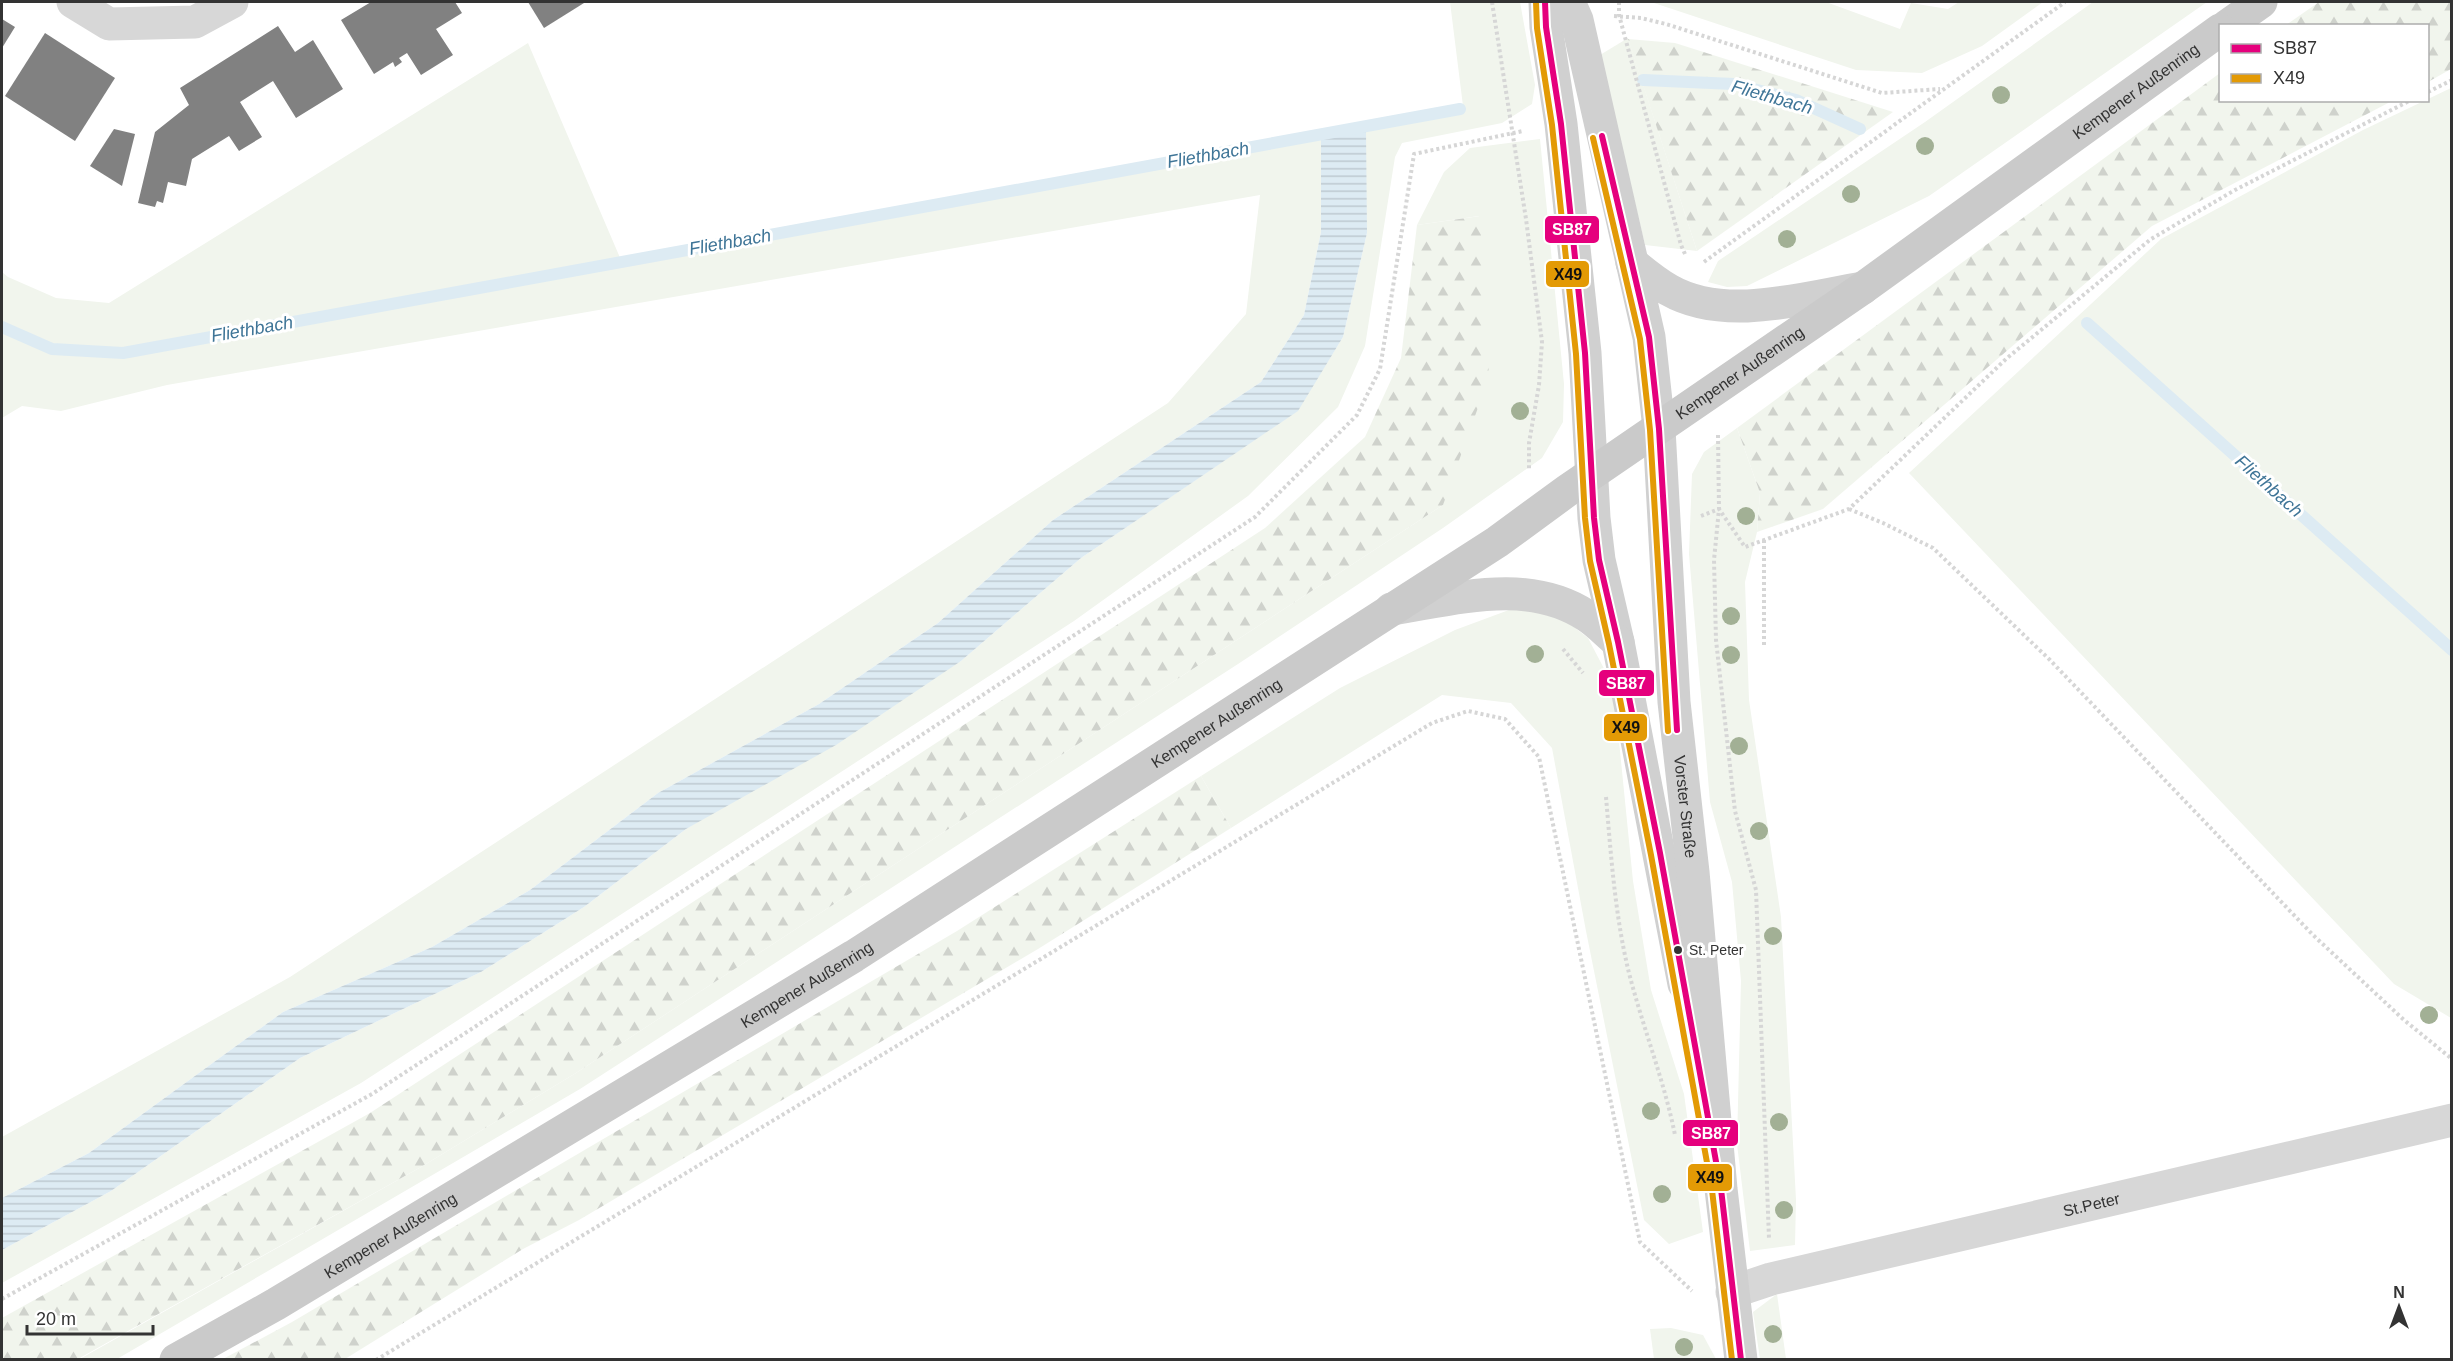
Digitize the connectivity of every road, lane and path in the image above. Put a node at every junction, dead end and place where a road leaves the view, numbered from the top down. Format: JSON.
{"nodes":[{"id":1,"x":73,"y":2,"type":"edge"},
{"id":2,"x":232,"y":2,"type":"edge"},
{"id":3,"x":1492,"y":2,"type":"edge"},
{"id":4,"x":1545,"y":2,"type":"edge"},
{"id":5,"x":1619,"y":2,"type":"edge"},
{"id":6,"x":2066,"y":2,"type":"edge"},
{"id":7,"x":2261,"y":2,"type":"edge"},
{"id":8,"x":1573,"y":11,"type":"edge"},
{"id":9,"x":1619,"y":15,"type":"junction"},
{"id":10,"x":2230,"y":24,"type":"edge"},
{"id":11,"x":2219,"y":31,"type":"edge"},
{"id":12,"x":2451,"y":80,"type":"edge"},
{"id":13,"x":1941,"y":89,"type":"junction"},
{"id":14,"x":2429,"y":91,"type":"edge"},
{"id":15,"x":2407,"y":102,"type":"edge"},
{"id":16,"x":1561,"y":124,"type":"junction"},
{"id":17,"x":1512,"y":133,"type":"junction"},
{"id":18,"x":1632,"y":263,"type":"junction"},
{"id":19,"x":1697,"y":268,"type":"junction"},
{"id":20,"x":1863,"y":288,"type":"junction"},
{"id":21,"x":1693,"y":300,"type":"junction"},
{"id":22,"x":1711,"y":394,"type":"junction"},
{"id":23,"x":1659,"y":429,"type":"junction"},
{"id":24,"x":1528,"y":470,"type":"dead end"},
{"id":25,"x":1592,"y":475,"type":"junction"},
{"id":26,"x":1719,"y":509,"type":"junction"},
{"id":27,"x":1849,"y":509,"type":"junction"},
{"id":28,"x":1764,"y":540,"type":"junction"},
{"id":29,"x":1391,"y":609,"type":"junction"},
{"id":30,"x":1618,"y":642,"type":"junction"},
{"id":31,"x":1764,"y":645,"type":"dead end"},
{"id":32,"x":1562,"y":647,"type":"dead end"},
{"id":33,"x":1586,"y":679,"type":"dead end"},
{"id":34,"x":1605,"y":787,"type":"dead end"},
{"id":35,"x":2451,"y":1059,"type":"edge"},
{"id":36,"x":2451,"y":1120,"type":"edge"},
{"id":37,"x":1676,"y":1144,"type":"dead end"},
{"id":38,"x":1721,"y":1189,"type":"junction"},
{"id":39,"x":1771,"y":1279,"type":"junction"},
{"id":40,"x":1692,"y":1282,"type":"dead end"},
{"id":41,"x":1732,"y":1292,"type":"junction"},
{"id":42,"x":2,"y":1299,"type":"edge"},
{"id":43,"x":176,"y":1359,"type":"edge"},
{"id":44,"x":376,"y":1359,"type":"edge"},
{"id":45,"x":1741,"y":1359,"type":"edge"}],
"edges":[{"from":1,"to":2,"type":"street"},
{"from":3,"to":17,"type":"path"},
{"from":4,"to":16,"type":"main road","name":"Vorster Straße"},
{"from":5,"to":9,"type":"path"},
{"from":6,"to":13,"type":"path"},
{"from":7,"to":10,"type":"main road"},
{"from":8,"to":9,"type":"path"},
{"from":8,"to":18,"type":"main road","name":"Vorster Straße"},
{"from":9,"to":13,"type":"path"},
{"from":9,"to":19,"type":"path"},
{"from":11,"to":20,"type":"main road","name":"Kempener Außenring"},
{"from":12,"to":14,"type":"path"},
{"from":13,"to":19,"type":"path"},
{"from":15,"to":27,"type":"path"},
{"from":16,"to":17,"type":"path"},
{"from":16,"to":25,"type":"main road","name":"Vorster Straße"},
{"from":17,"to":24,"type":"path"},
{"from":17,"to":42,"type":"path"},
{"from":18,"to":21,"type":"main road"},
{"from":18,"to":23,"type":"main road","name":"Vorster Straße"},
{"from":19,"to":21,"type":"path"},
{"from":20,"to":21,"type":"main road"},
{"from":20,"to":22,"type":"main road","name":"Kempener Außenring"},
{"from":22,"to":23,"type":"main road","name":"Kempener Außenring"},
{"from":22,"to":26,"type":"path"},
{"from":23,"to":25,"type":"main road","name":"Kempener Außenring"},
{"from":23,"to":38,"type":"main road","name":"Vorster Straße"},
{"from":25,"to":29,"type":"main road","name":"Kempener Außenring"},
{"from":25,"to":30,"type":"main road","name":"Vorster Straße"},
{"from":26,"to":28,"type":"path"},
{"from":26,"to":39,"type":"path"},
{"from":27,"to":28,"type":"path"},
{"from":27,"to":35,"type":"path"},
{"from":28,"to":31,"type":"path"},
{"from":29,"to":30,"type":"main road"},
{"from":29,"to":43,"type":"main road","name":"Kempener Außenring"},
{"from":30,"to":38,"type":"main road","name":"Vorster Straße"},
{"from":32,"to":33,"type":"path"},
{"from":34,"to":37,"type":"path"},
{"from":36,"to":39,"type":"street","name":"St.Peter"},
{"from":38,"to":41,"type":"main road","name":"Vorster Straße"},
{"from":39,"to":41,"type":"street","name":"St.Peter"},
{"from":40,"to":44,"type":"path"},
{"from":41,"to":45,"type":"main road","name":"Vorster Straße"}]}
